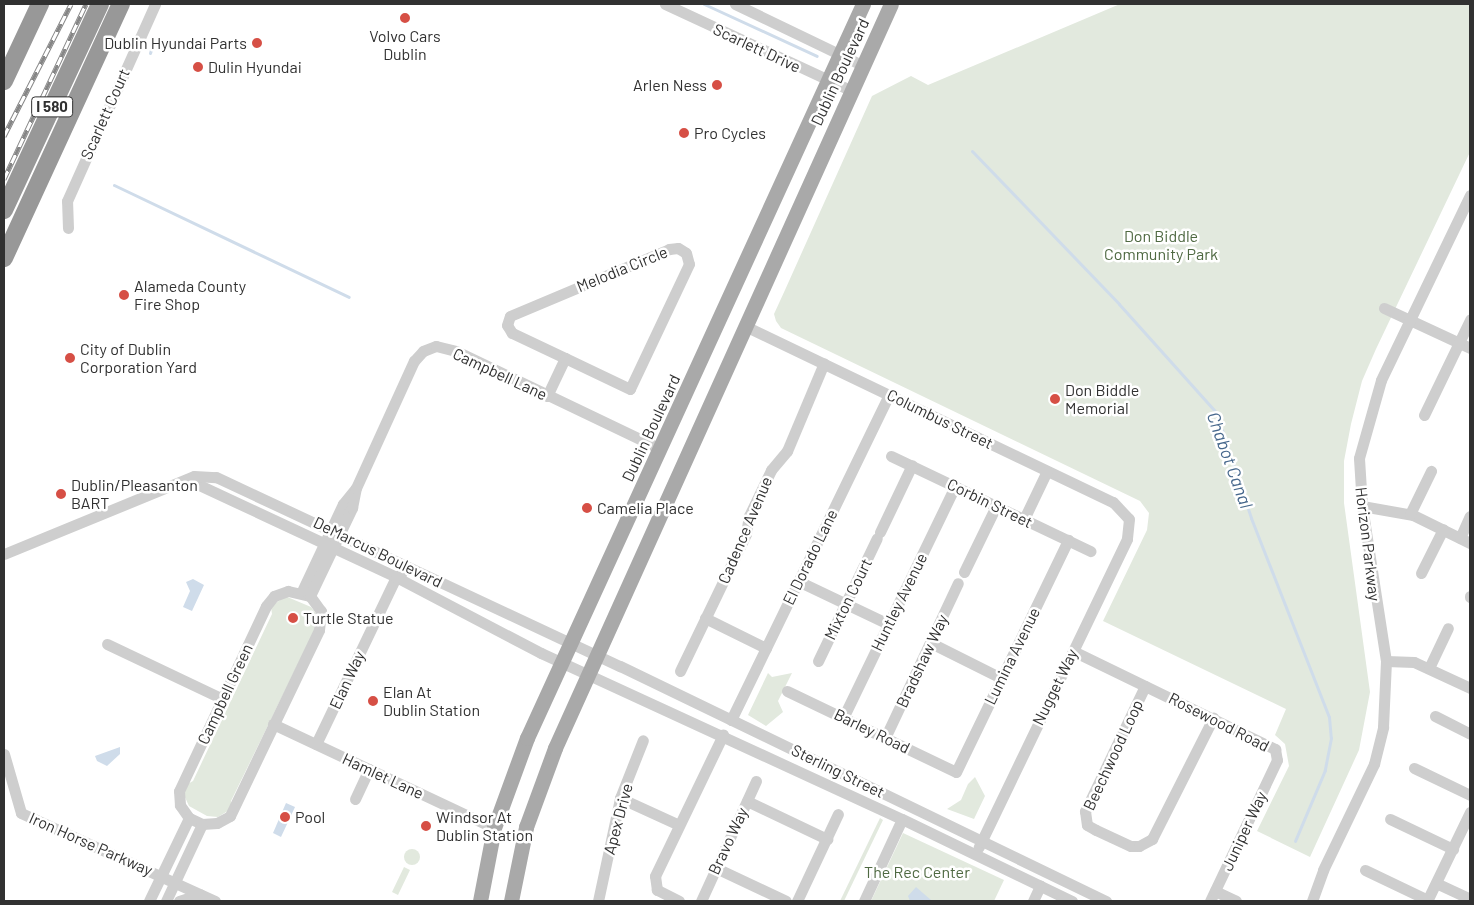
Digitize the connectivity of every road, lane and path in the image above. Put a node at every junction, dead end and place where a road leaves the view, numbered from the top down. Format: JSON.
{"nodes":[{"id":1,"x":40,"y":4,"type":"edge"},
{"id":2,"x":100,"y":4,"type":"edge"},
{"id":3,"x":121,"y":4,"type":"edge"},
{"id":4,"x":155,"y":4,"type":"edge"},
{"id":5,"x":665,"y":4,"type":"edge"},
{"id":6,"x":735,"y":4,"type":"edge"},
{"id":7,"x":864,"y":4,"type":"edge"},
{"id":8,"x":891,"y":4,"type":"edge"},
{"id":9,"x":841,"y":54,"type":"junction"},
{"id":10,"x":862,"y":65,"type":"junction"},
{"id":11,"x":830,"y":80,"type":"junction"},
{"id":12,"x":4,"y":81,"type":"edge"},
{"id":13,"x":850,"y":90,"type":"junction"},
{"id":14,"x":1470,"y":195,"type":"edge"},
{"id":15,"x":4,"y":210,"type":"edge"},
{"id":16,"x":68,"y":228,"type":"dead end"},
{"id":17,"x":4,"y":258,"type":"edge"},
{"id":18,"x":1384,"y":308,"type":"dead end"},
{"id":19,"x":1410,"y":320,"type":"junction"},
{"id":20,"x":1470,"y":320,"type":"edge"},
{"id":21,"x":745,"y":326,"type":"junction"},
{"id":22,"x":1459,"y":343,"type":"junction"},
{"id":23,"x":1470,"y":348,"type":"edge"},
{"id":24,"x":565,"y":358,"type":"junction"},
{"id":25,"x":824,"y":363,"type":"junction"},
{"id":26,"x":889,"y":394,"type":"junction"},
{"id":27,"x":547,"y":396,"type":"junction"},
{"id":28,"x":1424,"y":416,"type":"dead end"},
{"id":29,"x":661,"y":448,"type":"junction"},
{"id":30,"x":891,"y":456,"type":"dead end"},
{"id":31,"x":912,"y":465,"type":"junction"},
{"id":32,"x":1047,"y":470,"type":"junction"},
{"id":33,"x":1431,"y":471,"type":"dead end"},
{"id":34,"x":184,"y":482,"type":"junction"},
{"id":35,"x":955,"y":486,"type":"junction"},
{"id":36,"x":996,"y":506,"type":"junction"},
{"id":37,"x":1362,"y":506,"type":"junction"},
{"id":38,"x":1410,"y":514,"type":"junction"},
{"id":39,"x":1470,"y":516,"type":"edge"},
{"id":40,"x":1024,"y":519,"type":"junction"},
{"id":41,"x":1129,"y":519,"type":"joint"},
{"id":42,"x":1443,"y":529,"type":"junction"},
{"id":43,"x":335,"y":532,"type":"junction"},
{"id":44,"x":1068,"y":540,"type":"junction"},
{"id":45,"x":1465,"y":540,"type":"edge"},
{"id":46,"x":328,"y":547,"type":"junction"},
{"id":47,"x":1090,"y":551,"type":"dead end"},
{"id":48,"x":4,"y":554,"type":"edge"},
{"id":49,"x":411,"y":569,"type":"junction"},
{"id":50,"x":964,"y":572,"type":"dead end"},
{"id":51,"x":1422,"y":573,"type":"dead end"},
{"id":52,"x":396,"y":577,"type":"junction"},
{"id":53,"x":798,"y":581,"type":"junction"},
{"id":54,"x":958,"y":584,"type":"dead end"},
{"id":55,"x":306,"y":593,"type":"junction"},
{"id":56,"x":846,"y":603,"type":"junction"},
{"id":57,"x":705,"y":618,"type":"junction"},
{"id":58,"x":888,"y":624,"type":"junction"},
{"id":59,"x":1448,"y":628,"type":"dead end"},
{"id":60,"x":570,"y":643,"type":"junction"},
{"id":61,"x":930,"y":643,"type":"junction"},
{"id":62,"x":107,"y":644,"type":"dead end"},
{"id":63,"x":766,"y":648,"type":"junction"},
{"id":64,"x":1073,"y":651,"type":"junction"},
{"id":65,"x":596,"y":655,"type":"junction"},
{"id":66,"x":818,"y":661,"type":"dead end"},
{"id":67,"x":1386,"y":661,"type":"junction"},
{"id":68,"x":561,"y":662,"type":"junction"},
{"id":69,"x":1429,"y":668,"type":"junction"},
{"id":70,"x":680,"y":671,"type":"dead end"},
{"id":71,"x":588,"y":673,"type":"junction"},
{"id":72,"x":1001,"y":678,"type":"junction"},
{"id":73,"x":1145,"y":686,"type":"junction"},
{"id":74,"x":1470,"y":688,"type":"edge"},
{"id":75,"x":787,"y":691,"type":"dead end"},
{"id":76,"x":223,"y":700,"type":"junction"},
{"id":77,"x":1435,"y":716,"type":"dead end"},
{"id":78,"x":843,"y":718,"type":"junction"},
{"id":79,"x":1213,"y":718,"type":"junction"},
{"id":80,"x":731,"y":720,"type":"junction"},
{"id":81,"x":273,"y":724,"type":"junction"},
{"id":82,"x":1470,"y":734,"type":"edge"},
{"id":83,"x":723,"y":735,"type":"junction"},
{"id":84,"x":885,"y":738,"type":"junction"},
{"id":85,"x":643,"y":740,"type":"dead end"},
{"id":86,"x":316,"y":744,"type":"junction"},
{"id":87,"x":4,"y":754,"type":"edge"},
{"id":88,"x":1277,"y":760,"type":"joint"},
{"id":89,"x":1414,"y":768,"type":"dead end"},
{"id":90,"x":369,"y":769,"type":"junction"},
{"id":91,"x":956,"y":772,"type":"joint"},
{"id":92,"x":756,"y":781,"type":"dead end"},
{"id":93,"x":1470,"y":795,"type":"edge"},
{"id":94,"x":355,"y":798,"type":"dead end"},
{"id":95,"x":620,"y":798,"type":"junction"},
{"id":96,"x":747,"y":801,"type":"junction"},
{"id":97,"x":1470,"y":812,"type":"edge"},
{"id":98,"x":838,"y":814,"type":"dead end"},
{"id":99,"x":189,"y":818,"type":"junction"},
{"id":100,"x":902,"y":819,"type":"junction"},
{"id":101,"x":1390,"y":819,"type":"dead end"},
{"id":102,"x":202,"y":824,"type":"junction"},
{"id":103,"x":679,"y":825,"type":"junction"},
{"id":104,"x":494,"y":828,"type":"junction"},
{"id":105,"x":1465,"y":837,"type":"edge"},
{"id":106,"x":827,"y":839,"type":"junction"},
{"id":107,"x":982,"y":840,"type":"junction"},
{"id":108,"x":1452,"y":849,"type":"junction"},
{"id":109,"x":976,"y":854,"type":"junction"},
{"id":110,"x":716,"y":868,"type":"junction"},
{"id":111,"x":1365,"y":870,"type":"dead end"},
{"id":112,"x":161,"y":876,"type":"junction"},
{"id":113,"x":175,"y":882,"type":"junction"},
{"id":114,"x":1436,"y":883,"type":"junction"},
{"id":115,"x":1040,"y":886,"type":"junction"},
{"id":116,"x":200,"y":894,"type":"junction"},
{"id":117,"x":1212,"y":896,"type":"edge"},
{"id":118,"x":1092,"y":898,"type":"edge"},
{"id":119,"x":1470,"y":899,"type":"edge"},
{"id":120,"x":149,"y":901,"type":"edge"},
{"id":121,"x":166,"y":901,"type":"edge"},
{"id":122,"x":179,"y":901,"type":"edge"},
{"id":123,"x":215,"y":901,"type":"edge"},
{"id":124,"x":480,"y":901,"type":"edge"},
{"id":125,"x":511,"y":901,"type":"edge"},
{"id":126,"x":598,"y":901,"type":"edge"},
{"id":127,"x":679,"y":901,"type":"edge"},
{"id":128,"x":701,"y":901,"type":"edge"},
{"id":129,"x":786,"y":901,"type":"edge"},
{"id":130,"x":797,"y":901,"type":"edge"},
{"id":131,"x":864,"y":901,"type":"edge"},
{"id":132,"x":1032,"y":901,"type":"edge"},
{"id":133,"x":1072,"y":901,"type":"edge"},
{"id":134,"x":1106,"y":901,"type":"edge"},
{"id":135,"x":1236,"y":901,"type":"edge"},
{"id":136,"x":1312,"y":901,"type":"edge"},
{"id":137,"x":1427,"y":901,"type":"edge"}],
"edges":[{"from":1,"to":12,"type":"highway"},
{"from":2,"to":15,"type":"highway","number":"I 580"},
{"from":3,"to":17,"type":"highway","number":"I 580"},
{"from":4,"to":16,"type":"street","name":"Scarlett Court"},
{"from":5,"to":11,"type":"street","name":"Scarlett Drive"},
{"from":6,"to":9,"type":"street","name":"Scarlett Drive"},
{"from":7,"to":9,"type":"main road","name":"Dublin Boulevard"},
{"from":8,"to":10,"type":"main road","name":"Dublin Boulevard"},
{"from":9,"to":10,"type":"street","name":"Scarlett Drive"},
{"from":9,"to":11,"type":"main road","name":"Dublin Boulevard"},
{"from":10,"to":13,"type":"main road","name":"Dublin Boulevard"},
{"from":11,"to":13,"type":"street","name":"Scarlett Drive"},
{"from":11,"to":29,"type":"main road","name":"Dublin Boulevard"},
{"from":13,"to":21,"type":"main road","name":"Dublin Boulevard"},
{"from":14,"to":19,"type":"street","name":"Horizon Parkway"},
{"from":18,"to":19,"type":"street"},
{"from":19,"to":22,"type":"street"},
{"from":19,"to":37,"type":"street","name":"Horizon Parkway"},
{"from":20,"to":22,"type":"street"},
{"from":21,"to":25,"type":"street","name":"Columbus Street"},
{"from":21,"to":65,"type":"main road","name":"Dublin Boulevard"},
{"from":22,"to":23,"type":"street"},
{"from":22,"to":28,"type":"street"},
{"from":24,"to":24,"type":"street","name":"Melodia Circle"},
{"from":24,"to":27,"type":"street"},
{"from":25,"to":26,"type":"street","name":"Columbus Street"},
{"from":25,"to":57,"type":"street","name":"Cadence Avenue"},
{"from":26,"to":32,"type":"street","name":"Columbus Street"},
{"from":26,"to":53,"type":"street","name":"El Dorado Lane"},
{"from":27,"to":29,"type":"street","name":"Campbell Lane"},
{"from":27,"to":43,"type":"street","name":"Campbell Lane"},
{"from":29,"to":60,"type":"main road","name":"Dublin Boulevard"},
{"from":30,"to":31,"type":"street","name":"Corbin Street"},
{"from":31,"to":35,"type":"street","name":"Corbin Street"},
{"from":31,"to":56,"type":"street","name":"Mixton Court"},
{"from":32,"to":40,"type":"street"},
{"from":32,"to":41,"type":"street","name":"Columbus Street"},
{"from":33,"to":38,"type":"street"},
{"from":34,"to":43,"type":"street","name":"DeMarcus Boulevard"},
{"from":34,"to":46,"type":"street","name":"DeMarcus Boulevard"},
{"from":34,"to":48,"type":"street","name":"DeMarcus Boulevard"},
{"from":35,"to":36,"type":"street","name":"Corbin Street"},
{"from":35,"to":58,"type":"street","name":"Huntley Avenue"},
{"from":36,"to":40,"type":"street","name":"Corbin Street"},
{"from":36,"to":50,"type":"street"},
{"from":37,"to":38,"type":"street"},
{"from":37,"to":67,"type":"street","name":"Horizon Parkway"},
{"from":38,"to":42,"type":"street"},
{"from":39,"to":45,"type":"street"},
{"from":40,"to":44,"type":"street","name":"Corbin Street"},
{"from":41,"to":64,"type":"street","name":"Nugget Way"},
{"from":42,"to":45,"type":"street"},
{"from":42,"to":51,"type":"street"},
{"from":43,"to":46,"type":"street","name":"Campbell Lane"},
{"from":43,"to":49,"type":"street","name":"DeMarcus Boulevard"},
{"from":44,"to":47,"type":"street","name":"Corbin Street"},
{"from":44,"to":72,"type":"street","name":"Lumina Avenue"},
{"from":46,"to":52,"type":"street","name":"DeMarcus Boulevard"},
{"from":46,"to":55,"type":"street"},
{"from":49,"to":52,"type":"street"},
{"from":49,"to":60,"type":"street","name":"DeMarcus Boulevard"},
{"from":52,"to":68,"type":"street","name":"DeMarcus Boulevard"},
{"from":52,"to":86,"type":"street","name":"Elan Way"},
{"from":53,"to":56,"type":"street"},
{"from":53,"to":63,"type":"street","name":"El Dorado Lane"},
{"from":54,"to":61,"type":"street","name":"Bradshaw Way"},
{"from":55,"to":76,"type":"street","name":"Campbell Green"},
{"from":55,"to":81,"type":"street"},
{"from":56,"to":58,"type":"street"},
{"from":56,"to":66,"type":"street","name":"Mixton Court"},
{"from":57,"to":63,"type":"street"},
{"from":57,"to":70,"type":"street","name":"Cadence Avenue"},
{"from":58,"to":78,"type":"street","name":"Huntley Avenue"},
{"from":59,"to":69,"type":"street"},
{"from":60,"to":65,"type":"street","name":"Sterling Street"},
{"from":60,"to":68,"type":"main road","name":"Dublin Boulevard"},
{"from":61,"to":72,"type":"street"},
{"from":61,"to":84,"type":"street","name":"Bradshaw Way"},
{"from":62,"to":76,"type":"street"},
{"from":63,"to":80,"type":"street","name":"El Dorado Lane"},
{"from":64,"to":73,"type":"street","name":"Rosewood Road"},
{"from":64,"to":107,"type":"street","name":"Nugget Way"},
{"from":65,"to":71,"type":"main road","name":"Dublin Boulevard"},
{"from":65,"to":80,"type":"street","name":"Sterling Street"},
{"from":67,"to":69,"type":"street"},
{"from":67,"to":136,"type":"street","name":"Horizon Parkway"},
{"from":68,"to":71,"type":"street","name":"Sterling Street"},
{"from":68,"to":104,"type":"main road","name":"Dublin Boulevard"},
{"from":69,"to":74,"type":"street"},
{"from":71,"to":83,"type":"street","name":"Sterling Street"},
{"from":71,"to":125,"type":"main road","name":"Dublin Boulevard"},
{"from":72,"to":91,"type":"street","name":"Lumina Avenue"},
{"from":73,"to":79,"type":"street","name":"Rosewood Road"},
{"from":73,"to":79,"type":"street","name":"Beechwood Loop"},
{"from":75,"to":78,"type":"street","name":"Barley Road"},
{"from":76,"to":99,"type":"street","name":"Campbell Green"},
{"from":77,"to":82,"type":"street"},
{"from":78,"to":84,"type":"street","name":"Barley Road"},
{"from":79,"to":88,"type":"street","name":"Rosewood Road"},
{"from":80,"to":107,"type":"street","name":"Sterling Street"},
{"from":81,"to":86,"type":"street","name":"Hamlet Lane"},
{"from":81,"to":102,"type":"street"},
{"from":83,"to":100,"type":"street","name":"Sterling Street"},
{"from":83,"to":103,"type":"street"},
{"from":84,"to":91,"type":"street","name":"Barley Road"},
{"from":85,"to":95,"type":"street","name":"Apex Drive"},
{"from":86,"to":90,"type":"street","name":"Hamlet Lane"},
{"from":87,"to":112,"type":"street","name":"Iron Horse Parkway"},
{"from":88,"to":117,"type":"street","name":"Juniper Way"},
{"from":89,"to":93,"type":"street"},
{"from":90,"to":94,"type":"street"},
{"from":90,"to":104,"type":"street","name":"Hamlet Lane"},
{"from":92,"to":96,"type":"street","name":"Bravo Way"},
{"from":95,"to":103,"type":"street"},
{"from":95,"to":126,"type":"street","name":"Apex Drive"},
{"from":96,"to":106,"type":"street"},
{"from":96,"to":110,"type":"street","name":"Bravo Way"},
{"from":97,"to":105,"type":"street"},
{"from":98,"to":106,"type":"street"},
{"from":99,"to":102,"type":"street"},
{"from":99,"to":112,"type":"street"},
{"from":100,"to":109,"type":"street","name":"Sterling Street"},
{"from":100,"to":131,"type":"street"},
{"from":101,"to":108,"type":"street"},
{"from":102,"to":113,"type":"street"},
{"from":103,"to":127,"type":"street"},
{"from":104,"to":124,"type":"main road","name":"Dublin Boulevard"},
{"from":105,"to":108,"type":"street"},
{"from":106,"to":130,"type":"street"},
{"from":107,"to":109,"type":"street","name":"Nugget Way"},
{"from":107,"to":118,"type":"street","name":"Sterling Street"},
{"from":108,"to":114,"type":"street"},
{"from":109,"to":115,"type":"street","name":"Sterling Street"},
{"from":110,"to":128,"type":"street","name":"Bravo Way"},
{"from":110,"to":129,"type":"street"},
{"from":111,"to":137,"type":"street"},
{"from":112,"to":113,"type":"street","name":"Iron Horse Parkway"},
{"from":112,"to":120,"type":"street"},
{"from":113,"to":116,"type":"street","name":"Iron Horse Parkway"},
{"from":113,"to":121,"type":"street"},
{"from":114,"to":119,"type":"street"},
{"from":114,"to":137,"type":"street"},
{"from":115,"to":132,"type":"street"},
{"from":115,"to":133,"type":"street","name":"Sterling Street"},
{"from":116,"to":122,"type":"street"},
{"from":116,"to":123,"type":"street","name":"Iron Horse Parkway"},
{"from":117,"to":135,"type":"street"},
{"from":118,"to":134,"type":"street","name":"Sterling Street"}]}
